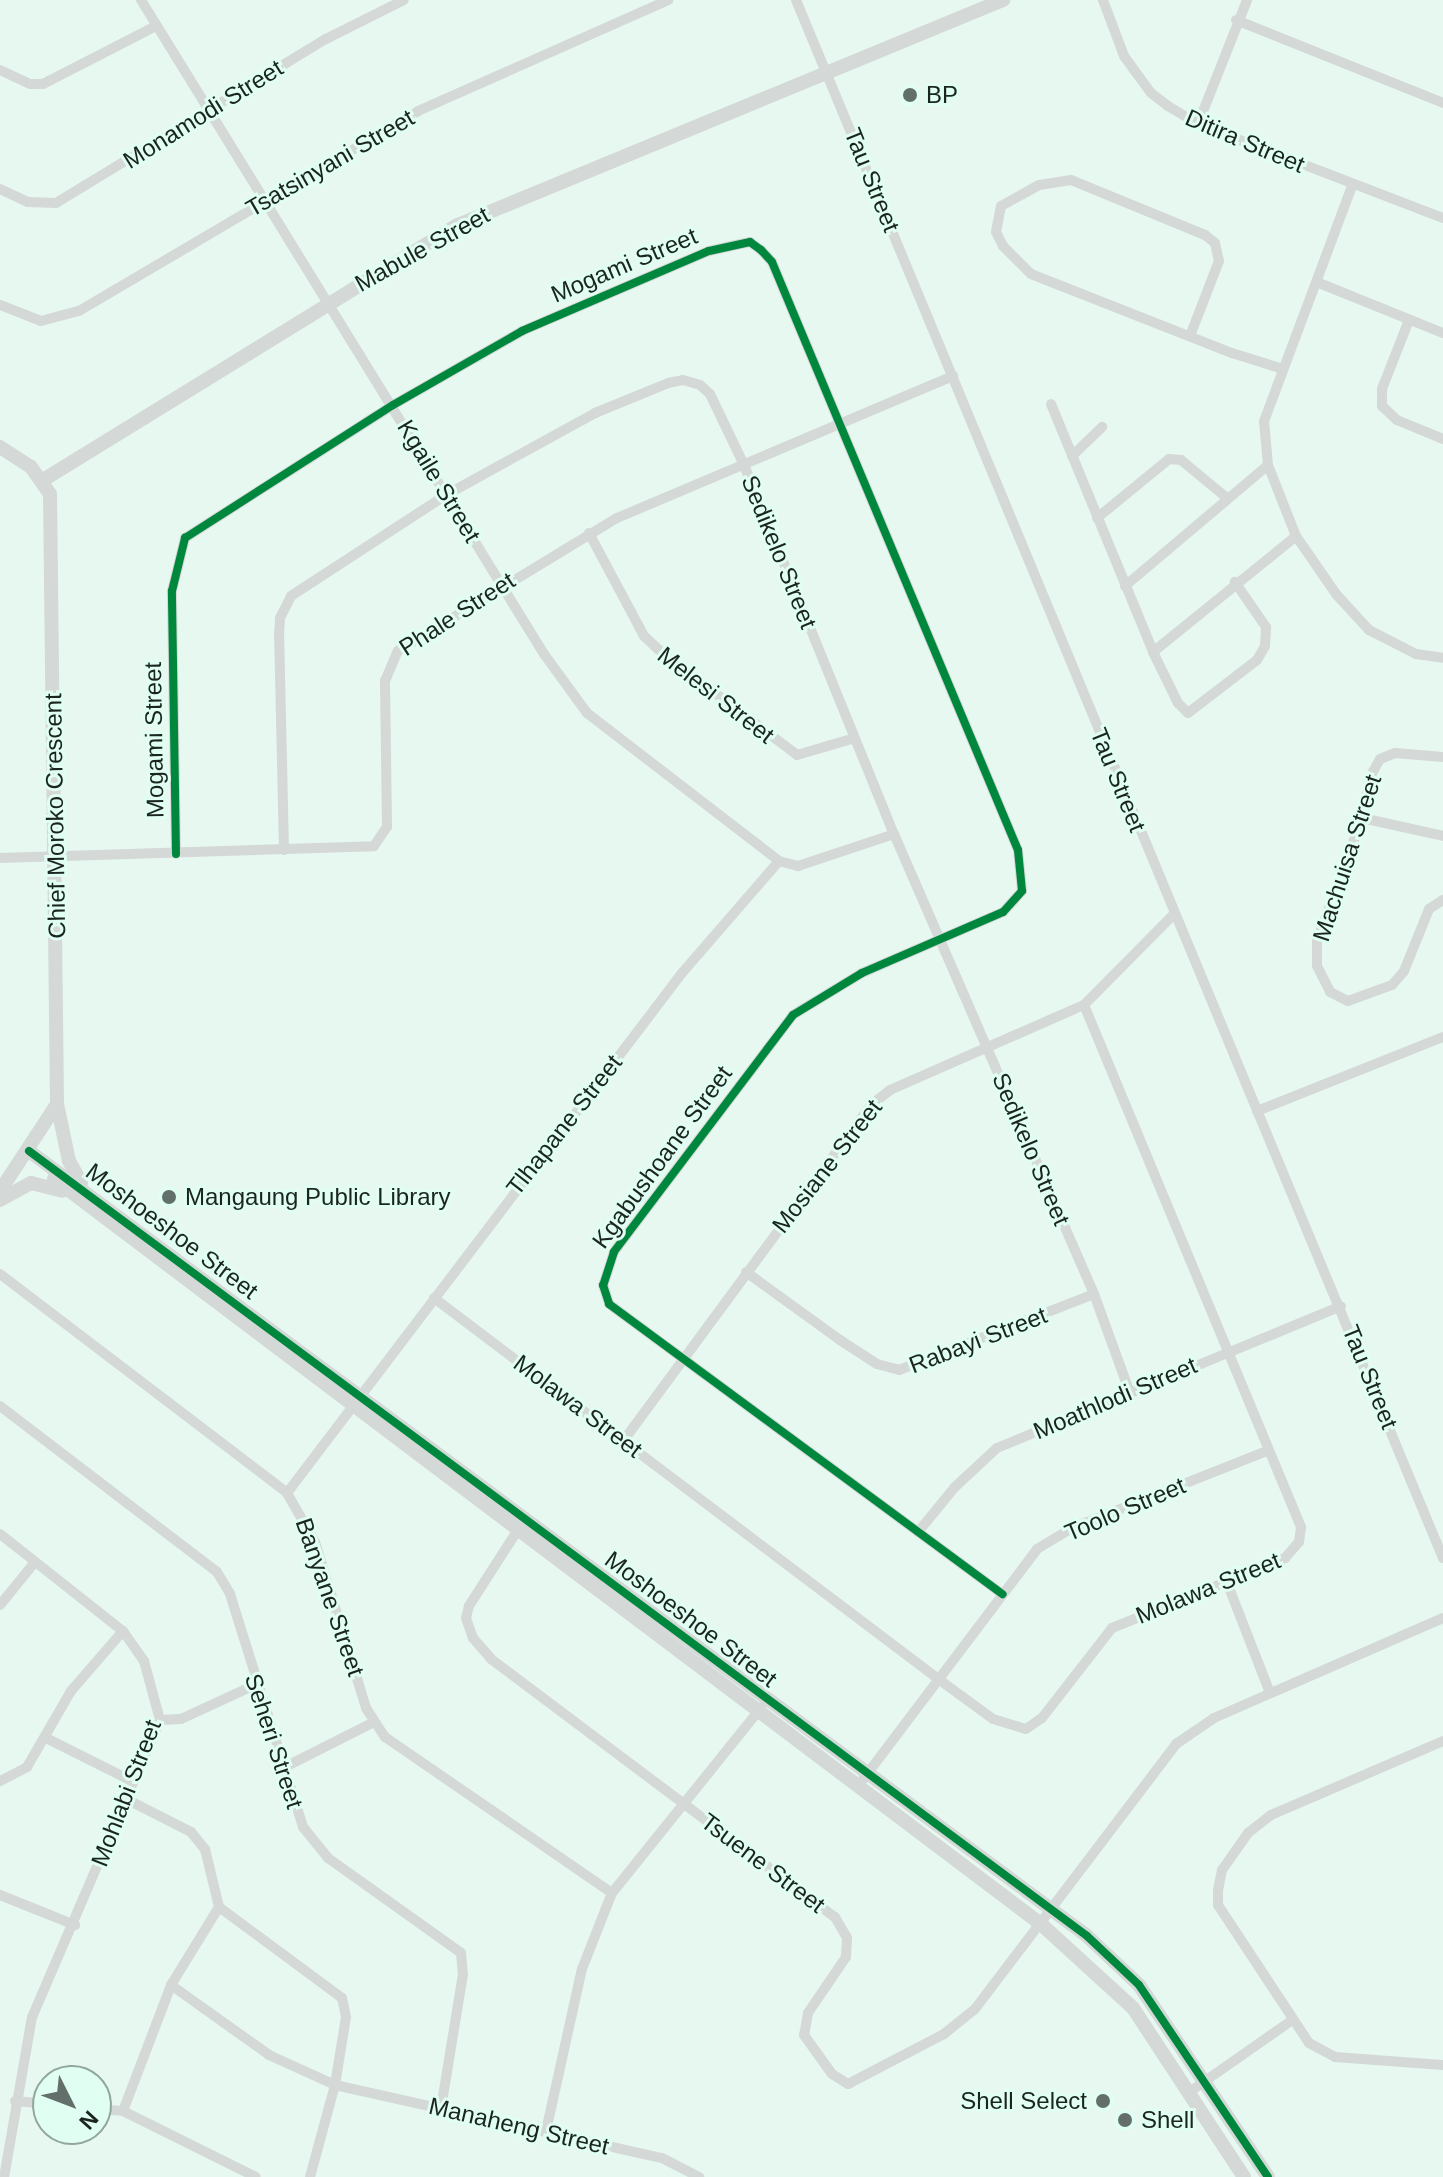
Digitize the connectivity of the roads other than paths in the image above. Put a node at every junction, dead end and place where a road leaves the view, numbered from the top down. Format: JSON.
{"nodes":[{"id":1,"x":141,"y":0,"type":"edge"},
{"id":2,"x":404,"y":0,"type":"edge"},
{"id":3,"x":666,"y":0,"type":"edge"},
{"id":4,"x":796,"y":0,"type":"edge"},
{"id":5,"x":1003,"y":0,"type":"edge"},
{"id":6,"x":1103,"y":0,"type":"edge"},
{"id":7,"x":1247,"y":0,"type":"edge"},
{"id":8,"x":1236,"y":20,"type":"junction"},
{"id":9,"x":156,"y":26,"type":"junction"},
{"id":10,"x":0,"y":70,"type":"edge"},
{"id":11,"x":828,"y":72,"type":"junction"},
{"id":12,"x":1443,"y":103,"type":"edge"},
{"id":13,"x":208,"y":112,"type":"junction"},
{"id":14,"x":1198,"y":124,"type":"junction"},
{"id":15,"x":1352,"y":186,"type":"junction"},
{"id":16,"x":0,"y":189,"type":"edge"},
{"id":17,"x":263,"y":202,"type":"junction"},
{"id":18,"x":1443,"y":218,"type":"edge"},
{"id":19,"x":1319,"y":283,"type":"junction"},
{"id":20,"x":327,"y":301,"type":"junction"},
{"id":21,"x":0,"y":305,"type":"edge"},
{"id":22,"x":1409,"y":320,"type":"junction"},
{"id":23,"x":1443,"y":333,"type":"edge"},
{"id":24,"x":1190,"y":336,"type":"junction"},
{"id":25,"x":1283,"y":369,"type":"junction"},
{"id":26,"x":953,"y":376,"type":"junction"},
{"id":27,"x":1051,"y":404,"type":"dead end"},
{"id":28,"x":393,"y":405,"type":"junction"},
{"id":29,"x":838,"y":424,"type":"junction"},
{"id":30,"x":1102,"y":427,"type":"dead end"},
{"id":31,"x":1443,"y":439,"type":"edge"},
{"id":32,"x":0,"y":447,"type":"edge"},
{"id":33,"x":1072,"y":456,"type":"junction"},
{"id":34,"x":744,"y":465,"type":"junction"},
{"id":35,"x":1268,"y":465,"type":"junction"},
{"id":36,"x":43,"y":480,"type":"junction"},
{"id":37,"x":446,"y":495,"type":"junction"},
{"id":38,"x":1227,"y":498,"type":"junction"},
{"id":39,"x":1097,"y":518,"type":"junction"},
{"id":40,"x":589,"y":533,"type":"junction"},
{"id":41,"x":1296,"y":536,"type":"junction"},
{"id":42,"x":1235,"y":582,"type":"junction"},
{"id":43,"x":500,"y":584,"type":"junction"},
{"id":44,"x":1125,"y":586,"type":"junction"},
{"id":45,"x":1153,"y":652,"type":"junction"},
{"id":46,"x":1443,"y":658,"type":"edge"},
{"id":47,"x":855,"y":738,"type":"junction"},
{"id":48,"x":1443,"y":757,"type":"edge"},
{"id":49,"x":1362,"y":818,"type":"junction"},
{"id":50,"x":894,"y":834,"type":"junction"},
{"id":51,"x":1443,"y":836,"type":"edge"},
{"id":52,"x":284,"y":850,"type":"junction"},
{"id":53,"x":176,"y":854,"type":"junction"},
{"id":54,"x":57,"y":857,"type":"junction"},
{"id":55,"x":0,"y":858,"type":"edge"},
{"id":56,"x":779,"y":861,"type":"junction"},
{"id":57,"x":1022,"y":891,"type":"joint"},
{"id":58,"x":1443,"y":900,"type":"edge"},
{"id":59,"x":1173,"y":915,"type":"junction"},
{"id":60,"x":943,"y":939,"type":"junction"},
{"id":61,"x":1084,"y":1005,"type":"junction"},
{"id":62,"x":1443,"y":1037,"type":"edge"},
{"id":63,"x":987,"y":1047,"type":"junction"},
{"id":64,"x":57,"y":1104,"type":"junction"},
{"id":65,"x":1257,"y":1111,"type":"junction"},
{"id":66,"x":27,"y":1154,"type":"junction"},
{"id":67,"x":0,"y":1191,"type":"edge"},
{"id":68,"x":84,"y":1196,"type":"junction"},
{"id":69,"x":0,"y":1200,"type":"edge"},
{"id":70,"x":746,"y":1272,"type":"junction"},
{"id":71,"x":0,"y":1274,"type":"edge"},
{"id":72,"x":1094,"y":1294,"type":"junction"},
{"id":73,"x":434,"y":1298,"type":"junction"},
{"id":74,"x":1341,"y":1306,"type":"junction"},
{"id":75,"x":1226,"y":1352,"type":"junction"},
{"id":76,"x":685,"y":1358,"type":"junction"},
{"id":77,"x":1130,"y":1393,"type":"junction"},
{"id":78,"x":358,"y":1404,"type":"junction"},
{"id":79,"x":0,"y":1406,"type":"edge"},
{"id":80,"x":624,"y":1440,"type":"junction"},
{"id":81,"x":1267,"y":1451,"type":"junction"},
{"id":82,"x":287,"y":1493,"type":"junction"},
{"id":83,"x":519,"y":1528,"type":"junction"},
{"id":84,"x":918,"y":1532,"type":"junction"},
{"id":85,"x":0,"y":1534,"type":"edge"},
{"id":86,"x":1443,"y":1558,"type":"edge"},
{"id":87,"x":35,"y":1562,"type":"junction"},
{"id":88,"x":1226,"y":1580,"type":"junction"},
{"id":89,"x":1003,"y":1594,"type":"junction"},
{"id":90,"x":0,"y":1605,"type":"edge"},
{"id":91,"x":1443,"y":1618,"type":"edge"},
{"id":92,"x":123,"y":1631,"type":"junction"},
{"id":93,"x":941,"y":1681,"type":"junction"},
{"id":94,"x":255,"y":1685,"type":"junction"},
{"id":95,"x":1270,"y":1693,"type":"junction"},
{"id":96,"x":762,"y":1706,"type":"junction"},
{"id":97,"x":160,"y":1720,"type":"junction"},
{"id":98,"x":372,"y":1723,"type":"junction"},
{"id":99,"x":46,"y":1738,"type":"junction"},
{"id":100,"x":1443,"y":1741,"type":"edge"},
{"id":101,"x":285,"y":1767,"type":"junction"},
{"id":102,"x":868,"y":1774,"type":"junction"},
{"id":103,"x":0,"y":1781,"type":"edge"},
{"id":104,"x":132,"y":1781,"type":"junction"},
{"id":105,"x":858,"y":1786,"type":"junction"},
{"id":106,"x":126,"y":1799,"type":"junction"},
{"id":107,"x":686,"y":1806,"type":"junction"},
{"id":108,"x":612,"y":1893,"type":"junction"},
{"id":109,"x":0,"y":1895,"type":"edge"},
{"id":110,"x":219,"y":1907,"type":"junction"},
{"id":111,"x":1051,"y":1908,"type":"junction"},
{"id":112,"x":1041,"y":1924,"type":"junction"},
{"id":113,"x":75,"y":1925,"type":"junction"},
{"id":114,"x":171,"y":1985,"type":"junction"},
{"id":115,"x":1291,"y":2021,"type":"junction"},
{"id":116,"x":1443,"y":2065,"type":"edge"},
{"id":117,"x":1204,"y":2082,"type":"junction"},
{"id":118,"x":335,"y":2085,"type":"junction"},
{"id":119,"x":1188,"y":2093,"type":"junction"},
{"id":120,"x":15,"y":2101,"type":"junction"},
{"id":121,"x":32,"y":2103,"type":"edge"},
{"id":122,"x":441,"y":2108,"type":"junction"},
{"id":123,"x":112,"y":2110,"type":"edge"},
{"id":124,"x":123,"y":2111,"type":"junction"},
{"id":125,"x":546,"y":2131,"type":"junction"},
{"id":126,"x":4,"y":2177,"type":"edge"},
{"id":127,"x":256,"y":2177,"type":"edge"},
{"id":128,"x":310,"y":2177,"type":"edge"},
{"id":129,"x":699,"y":2177,"type":"edge"},
{"id":130,"x":1244,"y":2177,"type":"edge"},
{"id":131,"x":1268,"y":2177,"type":"edge"}],
"edges":[{"from":1,"to":9,"type":"street","name":"Kgaile Street"},
{"from":2,"to":13,"type":"street","name":"Monamodi Street"},
{"from":3,"to":17,"type":"street","name":"Tsatsinyani Street"},
{"from":4,"to":11,"type":"street","name":"Tau Street"},
{"from":5,"to":11,"type":"street","name":"Mabule Street"},
{"from":6,"to":14,"type":"street","name":"Ditira Street"},
{"from":7,"to":8,"type":"street"},
{"from":8,"to":12,"type":"street"},
{"from":8,"to":14,"type":"street"},
{"from":9,"to":10,"type":"street"},
{"from":9,"to":13,"type":"street","name":"Kgaile Street"},
{"from":11,"to":20,"type":"street","name":"Mabule Street"},
{"from":11,"to":26,"type":"street","name":"Tau Street"},
{"from":13,"to":16,"type":"street","name":"Monamodi Street"},
{"from":13,"to":17,"type":"street","name":"Kgaile Street"},
{"from":14,"to":15,"type":"street","name":"Ditira Street"},
{"from":15,"to":18,"type":"street","name":"Ditira Street"},
{"from":15,"to":19,"type":"street"},
{"from":17,"to":20,"type":"street","name":"Kgaile Street"},
{"from":17,"to":21,"type":"street","name":"Tsatsinyani Street"},
{"from":19,"to":22,"type":"street"},
{"from":19,"to":25,"type":"street"},
{"from":20,"to":28,"type":"street","name":"Kgaile Street"},
{"from":20,"to":36,"type":"street","name":"Mabule Street"},
{"from":22,"to":23,"type":"street"},
{"from":22,"to":31,"type":"street"},
{"from":24,"to":24,"type":"street"},
{"from":24,"to":25,"type":"street"},
{"from":25,"to":35,"type":"street"},
{"from":26,"to":29,"type":"street","name":"Phale Street"},
{"from":26,"to":59,"type":"street","name":"Tau Street"},
{"from":27,"to":33,"type":"street"},
{"from":28,"to":29,"type":"street","name":"Mogami Street"},
{"from":28,"to":37,"type":"street","name":"Kgaile Street"},
{"from":28,"to":53,"type":"street","name":"Mogami Street"},
{"from":29,"to":34,"type":"street","name":"Phale Street"},
{"from":29,"to":57,"type":"street","name":"Mogami Street"},
{"from":30,"to":33,"type":"street"},
{"from":32,"to":36,"type":"street"},
{"from":33,"to":39,"type":"street"},
{"from":34,"to":37,"type":"street","name":"Sedikelo Street"},
{"from":34,"to":40,"type":"street","name":"Phale Street"},
{"from":34,"to":47,"type":"street","name":"Sedikelo Street"},
{"from":35,"to":38,"type":"street"},
{"from":35,"to":41,"type":"street"},
{"from":36,"to":54,"type":"street","name":"Chief Moroko Crescent"},
{"from":37,"to":43,"type":"street","name":"Kgaile Street"},
{"from":37,"to":52,"type":"street","name":"Sedikelo Street"},
{"from":38,"to":39,"type":"street"},
{"from":38,"to":44,"type":"street"},
{"from":39,"to":44,"type":"street"},
{"from":40,"to":43,"type":"street","name":"Phale Street"},
{"from":40,"to":47,"type":"street","name":"Melesi Street"},
{"from":41,"to":42,"type":"street"},
{"from":41,"to":46,"type":"street"},
{"from":42,"to":45,"type":"street"},
{"from":42,"to":45,"type":"street"},
{"from":43,"to":52,"type":"street","name":"Phale Street"},
{"from":43,"to":56,"type":"street","name":"Kgaile Street"},
{"from":44,"to":45,"type":"street"},
{"from":47,"to":50,"type":"street","name":"Sedikelo Street"},
{"from":48,"to":49,"type":"street","name":"Machuisa Street"},
{"from":49,"to":51,"type":"street"},
{"from":49,"to":58,"type":"street","name":"Machuisa Street"},
{"from":50,"to":56,"type":"street"},
{"from":50,"to":60,"type":"street","name":"Sedikelo Street"},
{"from":52,"to":53,"type":"street","name":"Phale Street"},
{"from":53,"to":54,"type":"street","name":"Phale Street"},
{"from":54,"to":55,"type":"street","name":"Phale Street"},
{"from":54,"to":64,"type":"street","name":"Chief Moroko Crescent"},
{"from":56,"to":73,"type":"street","name":"Tlhapane Street"},
{"from":57,"to":60,"type":"street","name":"Kgabushoane Street"},
{"from":59,"to":61,"type":"street","name":"Mosiane Street"},
{"from":59,"to":65,"type":"street","name":"Tau Street"},
{"from":60,"to":63,"type":"street","name":"Sedikelo Street"},
{"from":60,"to":76,"type":"street","name":"Kgabushoane Street"},
{"from":61,"to":63,"type":"street","name":"Mosiane Street"},
{"from":61,"to":75,"type":"street","name":"Molawa Street"},
{"from":62,"to":65,"type":"street"},
{"from":63,"to":70,"type":"street","name":"Mosiane Street"},
{"from":63,"to":72,"type":"street","name":"Sedikelo Street"},
{"from":64,"to":66,"type":"street"},
{"from":64,"to":68,"type":"street","name":"Chief Moroko Crescent"},
{"from":65,"to":74,"type":"street","name":"Tau Street"},
{"from":66,"to":67,"type":"street"},
{"from":66,"to":68,"type":"street","name":"Moshoeshoe Street"},
{"from":68,"to":69,"type":"street"},
{"from":68,"to":78,"type":"street","name":"Moshoeshoe Street"},
{"from":70,"to":72,"type":"street","name":"Rabayi Street"},
{"from":70,"to":76,"type":"street","name":"Mosiane Street"},
{"from":71,"to":82,"type":"street","name":"Banyane Street"},
{"from":72,"to":77,"type":"street","name":"Sedikelo Street"},
{"from":73,"to":78,"type":"street","name":"Tlhapane Street"},
{"from":73,"to":80,"type":"street","name":"Molawa Street"},
{"from":74,"to":75,"type":"street","name":"Moathlodi Street"},
{"from":74,"to":86,"type":"street","name":"Tau Street"},
{"from":75,"to":77,"type":"street","name":"Moathlodi Street"},
{"from":75,"to":81,"type":"street","name":"Molawa Street"},
{"from":76,"to":80,"type":"street","name":"Mosiane Street"},
{"from":76,"to":84,"type":"street","name":"Kgabushoane Street"},
{"from":77,"to":84,"type":"street","name":"Moathlodi Street"},
{"from":78,"to":82,"type":"street","name":"Tlhapane Street"},
{"from":78,"to":83,"type":"street","name":"Moshoeshoe Street"},
{"from":78,"to":96,"type":"street","name":"Moshoeshoe Street"},
{"from":79,"to":94,"type":"street","name":"Seheri Street"},
{"from":80,"to":93,"type":"street","name":"Molawa Street"},
{"from":81,"to":88,"type":"street","name":"Molawa Street"},
{"from":81,"to":89,"type":"street","name":"Toolo Street"},
{"from":82,"to":98,"type":"street","name":"Banyane Street"},
{"from":83,"to":96,"type":"street","name":"Moshoeshoe Street"},
{"from":83,"to":107,"type":"street","name":"Tsuene Street"},
{"from":84,"to":89,"type":"street","name":"Kgabushoane Street"},
{"from":85,"to":87,"type":"street","name":"Mohlabi Street"},
{"from":87,"to":90,"type":"street"},
{"from":87,"to":92,"type":"street","name":"Mohlabi Street"},
{"from":88,"to":93,"type":"street","name":"Molawa Street"},
{"from":88,"to":95,"type":"street"},
{"from":89,"to":93,"type":"street","name":"Toolo Street"},
{"from":91,"to":95,"type":"street","name":"Tsuene Street"},
{"from":92,"to":97,"type":"street","name":"Mohlabi Street"},
{"from":92,"to":99,"type":"street"},
{"from":93,"to":102,"type":"street","name":"Toolo Street"},
{"from":94,"to":97,"type":"street"},
{"from":94,"to":101,"type":"street","name":"Seheri Street"},
{"from":95,"to":111,"type":"street","name":"Tsuene Street"},
{"from":96,"to":102,"type":"street","name":"Moshoeshoe Street"},
{"from":96,"to":105,"type":"street","name":"Moshoeshoe Street"},
{"from":96,"to":107,"type":"street"},
{"from":97,"to":104,"type":"street","name":"Mohlabi Street"},
{"from":98,"to":101,"type":"street"},
{"from":98,"to":108,"type":"street"},
{"from":99,"to":103,"type":"street"},
{"from":99,"to":104,"type":"street"},
{"from":100,"to":115,"type":"street"},
{"from":101,"to":122,"type":"street","name":"Seheri Street"},
{"from":102,"to":105,"type":"street","name":"Toolo Street"},
{"from":102,"to":111,"type":"street","name":"Moshoeshoe Street"},
{"from":104,"to":106,"type":"street","name":"Mohlabi Street"},
{"from":105,"to":112,"type":"street","name":"Moshoeshoe Street"},
{"from":106,"to":110,"type":"street"},
{"from":106,"to":113,"type":"street","name":"Mohlabi Street"},
{"from":107,"to":108,"type":"street"},
{"from":107,"to":112,"type":"street","name":"Tsuene Street"},
{"from":108,"to":125,"type":"street"},
{"from":109,"to":113,"type":"street"},
{"from":110,"to":114,"type":"street"},
{"from":110,"to":118,"type":"street"},
{"from":111,"to":112,"type":"street","name":"Tsuene Street"},
{"from":111,"to":117,"type":"street","name":"Moshoeshoe Street"},
{"from":112,"to":119,"type":"street","name":"Moshoeshoe Street"},
{"from":113,"to":120,"type":"street","name":"Mohlabi Street"},
{"from":114,"to":118,"type":"street","name":"Manaheng Street"},
{"from":114,"to":124,"type":"street"},
{"from":115,"to":116,"type":"street"},
{"from":115,"to":117,"type":"street"},
{"from":117,"to":119,"type":"street"},
{"from":117,"to":131,"type":"street","name":"Moshoeshoe Street"},
{"from":118,"to":122,"type":"street","name":"Manaheng Street"},
{"from":118,"to":128,"type":"street"},
{"from":119,"to":130,"type":"street","name":"Moshoeshoe Street"},
{"from":120,"to":121,"type":"street"},
{"from":120,"to":126,"type":"street","name":"Mohlabi Street"},
{"from":122,"to":125,"type":"street","name":"Manaheng Street"},
{"from":123,"to":124,"type":"street"},
{"from":124,"to":127,"type":"street"},
{"from":125,"to":129,"type":"street","name":"Manaheng Street"}]}
